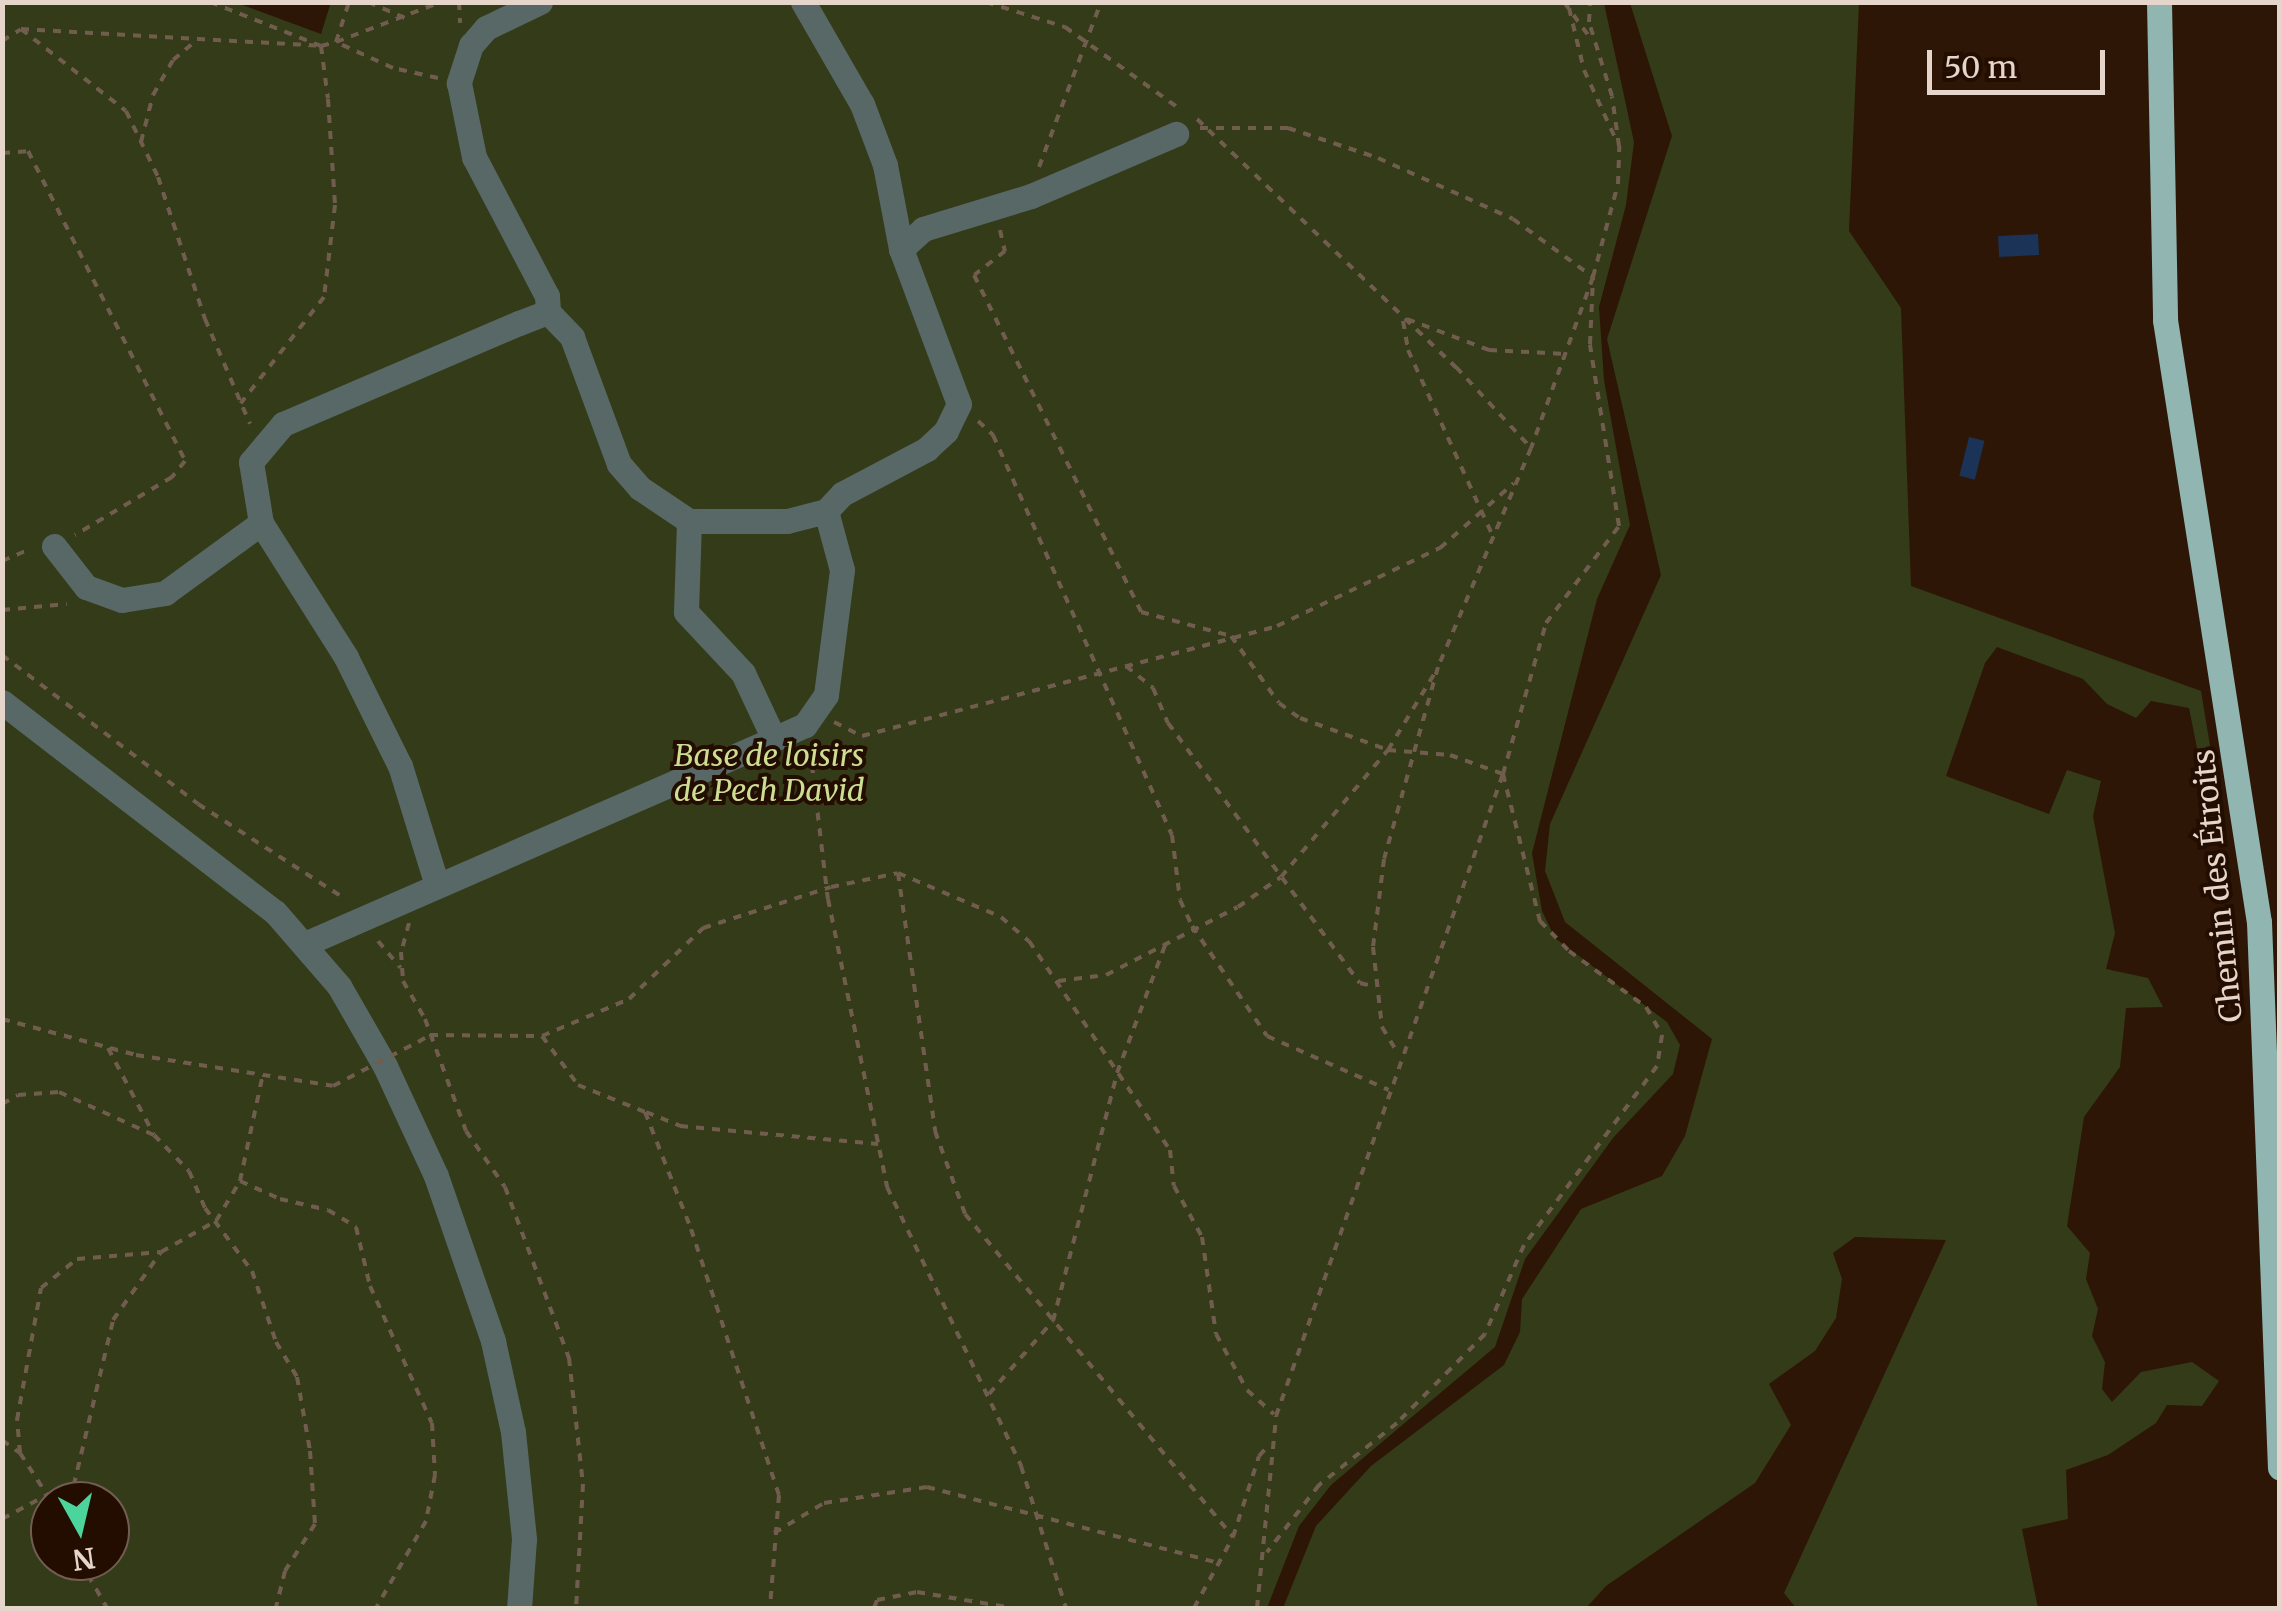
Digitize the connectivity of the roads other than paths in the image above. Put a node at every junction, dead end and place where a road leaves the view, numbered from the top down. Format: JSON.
{"nodes":[{"id":1,"x":540,"y":2,"type":"edge"},
{"id":2,"x":803,"y":2,"type":"edge"},
{"id":3,"x":2158,"y":2,"type":"edge"},
{"id":4,"x":1176,"y":134,"type":"road end"},
{"id":5,"x":901,"y":249,"type":"junction"},
{"id":6,"x":548,"y":312,"type":"junction"},
{"id":7,"x":826,"y":511,"type":"junction"},
{"id":8,"x":689,"y":521,"type":"junction"},
{"id":9,"x":262,"y":523,"type":"junction"},
{"id":10,"x":54,"y":546,"type":"road end"},
{"id":11,"x":2,"y":702,"type":"edge"},
{"id":12,"x":774,"y":739,"type":"junction"},
{"id":13,"x":436,"y":882,"type":"junction"},
{"id":14,"x":307,"y":944,"type":"junction"},
{"id":15,"x":2280,"y":1468,"type":"edge"},
{"id":16,"x":519,"y":1608,"type":"edge"}],
"edges":[{"from":1,"to":6,"type":"street"},
{"from":2,"to":5,"type":"street"},
{"from":3,"to":15,"type":"main road","name":"Chemin des Étroits"},
{"from":4,"to":5,"type":"street"},
{"from":5,"to":7,"type":"street"},
{"from":6,"to":8,"type":"street"},
{"from":6,"to":9,"type":"street"},
{"from":7,"to":8,"type":"street"},
{"from":7,"to":12,"type":"street"},
{"from":8,"to":12,"type":"street"},
{"from":9,"to":10,"type":"street"},
{"from":9,"to":13,"type":"street"},
{"from":11,"to":14,"type":"street"},
{"from":12,"to":13,"type":"street"},
{"from":13,"to":14,"type":"street"},
{"from":14,"to":16,"type":"street"}]}
